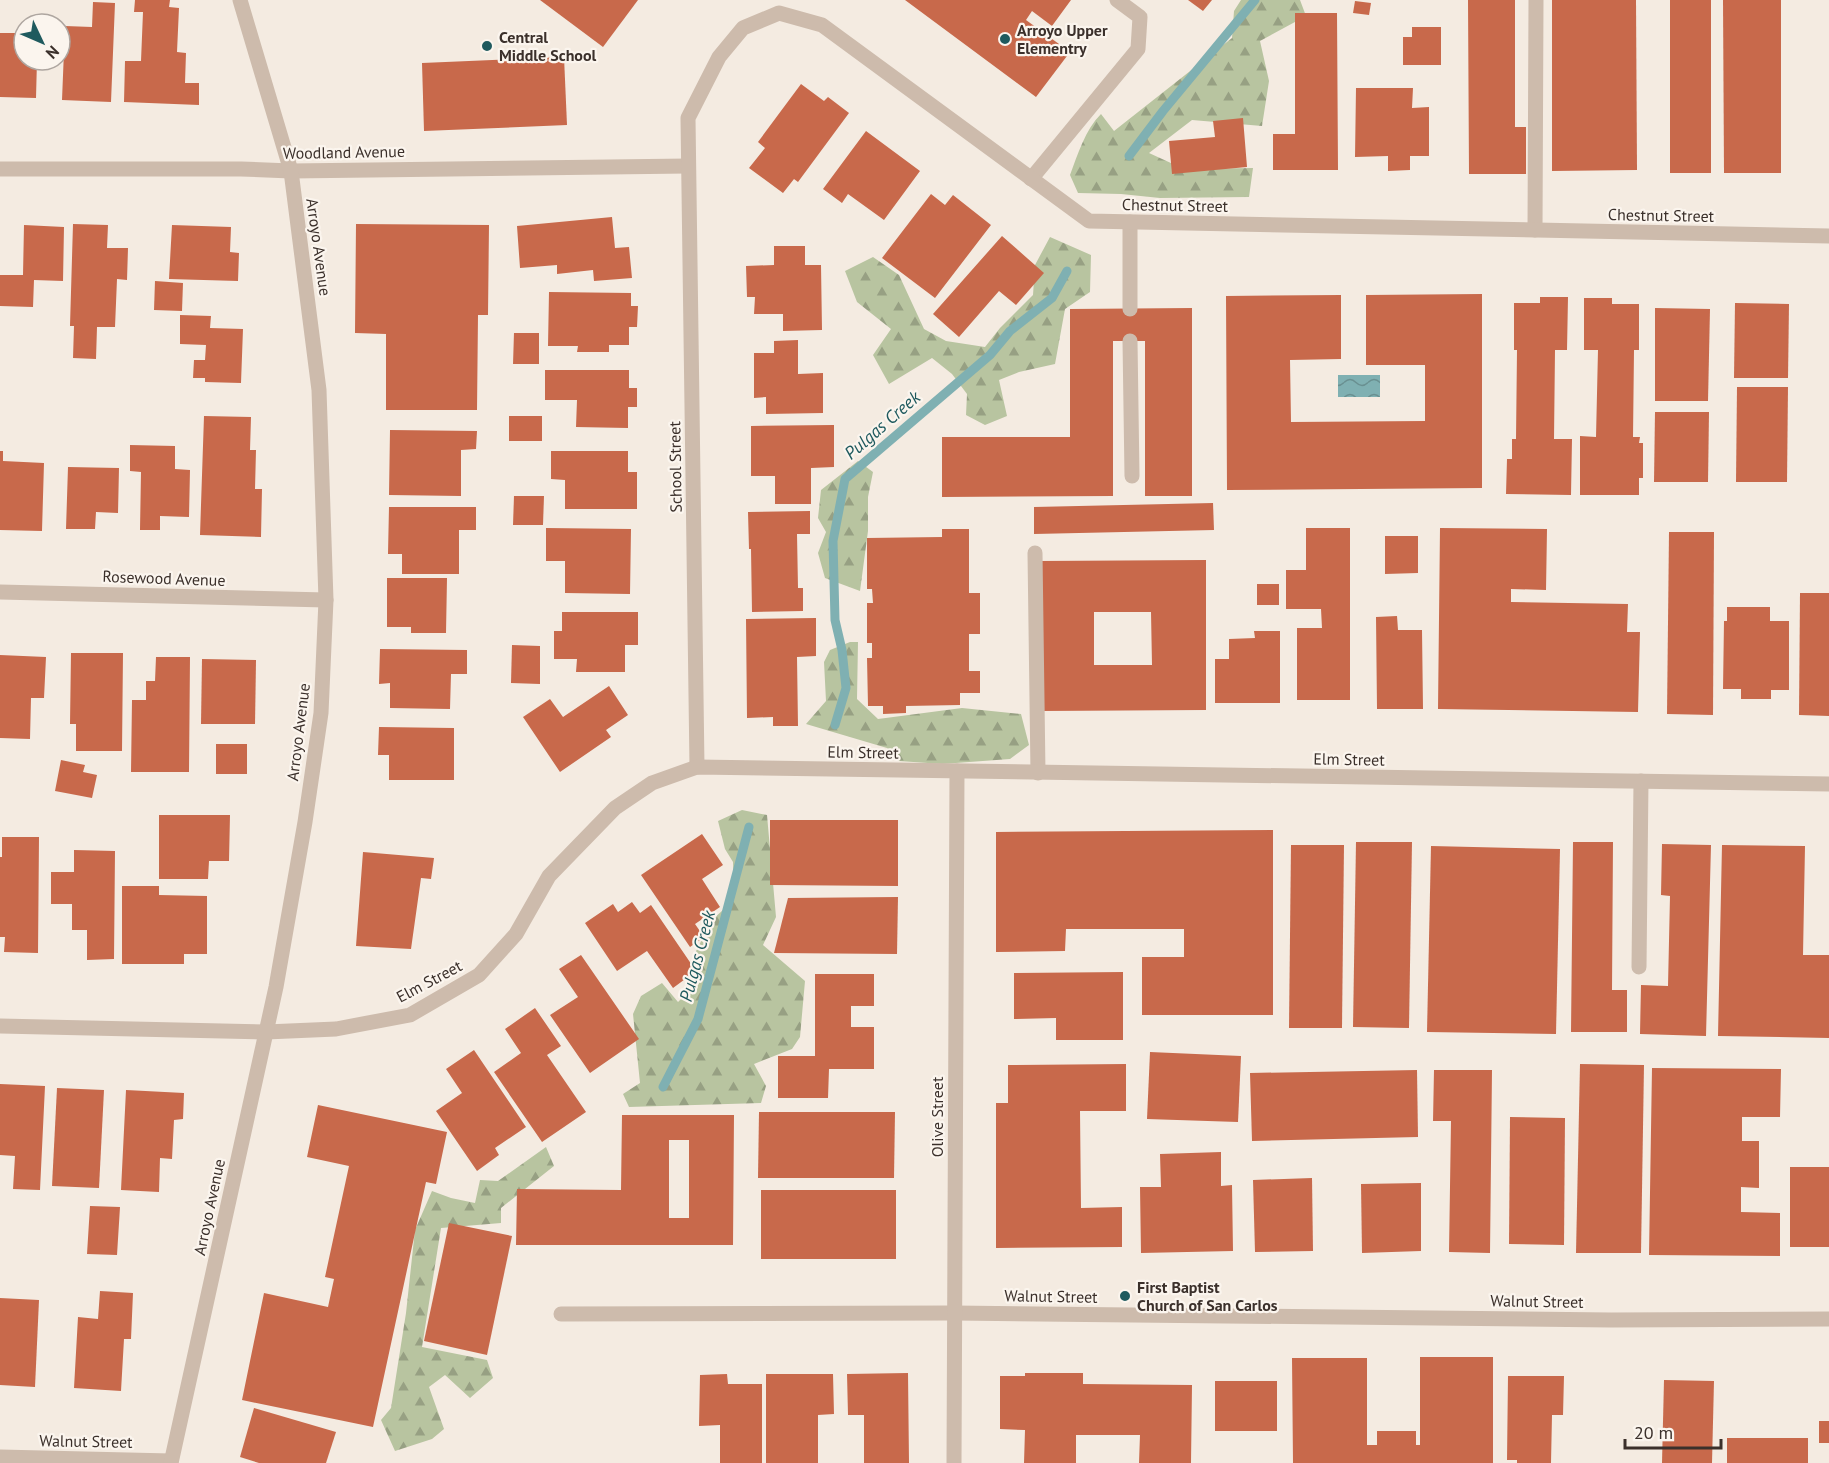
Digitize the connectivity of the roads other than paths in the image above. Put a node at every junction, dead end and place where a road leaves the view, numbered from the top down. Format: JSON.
{"nodes":[{"id":1,"x":240,"y":0,"type":"edge"},
{"id":2,"x":1117,"y":0,"type":"edge"},
{"id":3,"x":1536,"y":0,"type":"edge"},
{"id":4,"x":688,"y":166,"type":"junction"},
{"id":5,"x":0,"y":169,"type":"edge"},
{"id":6,"x":291,"y":171,"type":"junction"},
{"id":7,"x":1031,"y":179,"type":"junction"},
{"id":8,"x":1130,"y":222,"type":"junction"},
{"id":9,"x":1535,"y":231,"type":"junction"},
{"id":10,"x":1829,"y":236,"type":"edge"},
{"id":11,"x":1130,"y":309,"type":"dead end"},
{"id":12,"x":1130,"y":340,"type":"dead end"},
{"id":13,"x":1132,"y":476,"type":"dead end"},
{"id":14,"x":1035,"y":553,"type":"dead end"},
{"id":15,"x":0,"y":592,"type":"edge"},
{"id":16,"x":326,"y":600,"type":"junction"},
{"id":17,"x":697,"y":767,"type":"junction"},
{"id":18,"x":957,"y":771,"type":"junction"},
{"id":19,"x":1038,"y":773,"type":"junction"},
{"id":20,"x":1641,"y":781,"type":"junction"},
{"id":21,"x":1829,"y":784,"type":"edge"},
{"id":22,"x":1639,"y":967,"type":"dead end"},
{"id":23,"x":0,"y":1026,"type":"edge"},
{"id":24,"x":266,"y":1032,"type":"junction"},
{"id":25,"x":954,"y":1313,"type":"junction"},
{"id":26,"x":561,"y":1314,"type":"dead end"},
{"id":27,"x":1829,"y":1318,"type":"edge"},
{"id":28,"x":0,"y":1457,"type":"edge"},
{"id":29,"x":171,"y":1462,"type":"edge"},
{"id":30,"x":954,"y":1463,"type":"edge"}],
"edges":[{"from":1,"to":6,"type":"street","name":"Arroyo Avenue"},
{"from":2,"to":7,"type":"street"},
{"from":3,"to":9,"type":"street"},
{"from":4,"to":6,"type":"street","name":"Woodland Avenue"},
{"from":4,"to":7,"type":"street","name":"Chestnut Street"},
{"from":4,"to":17,"type":"street","name":"School Street"},
{"from":5,"to":6,"type":"street","name":"Woodland Avenue"},
{"from":6,"to":16,"type":"street","name":"Arroyo Avenue"},
{"from":7,"to":8,"type":"street","name":"Chestnut Street"},
{"from":8,"to":9,"type":"street","name":"Chestnut Street"},
{"from":8,"to":11,"type":"street"},
{"from":9,"to":10,"type":"street","name":"Chestnut Street"},
{"from":12,"to":13,"type":"street"},
{"from":14,"to":19,"type":"street"},
{"from":15,"to":16,"type":"street","name":"Rosewood Avenue"},
{"from":16,"to":24,"type":"street","name":"Arroyo Avenue"},
{"from":17,"to":18,"type":"street","name":"Elm Street"},
{"from":17,"to":24,"type":"street","name":"Elm Street"},
{"from":18,"to":19,"type":"street","name":"Elm Street"},
{"from":18,"to":25,"type":"street","name":"Olive Street"},
{"from":19,"to":20,"type":"street","name":"Elm Street"},
{"from":20,"to":21,"type":"street","name":"Elm Street"},
{"from":20,"to":22,"type":"street"},
{"from":23,"to":24,"type":"street","name":"Elm Street"},
{"from":24,"to":29,"type":"street","name":"Arroyo Avenue"},
{"from":25,"to":26,"type":"street","name":"Walnut Street"},
{"from":25,"to":27,"type":"street","name":"Walnut Street"},
{"from":25,"to":30,"type":"street","name":"Olive Street"},
{"from":28,"to":29,"type":"street","name":"Walnut Street"}]}
